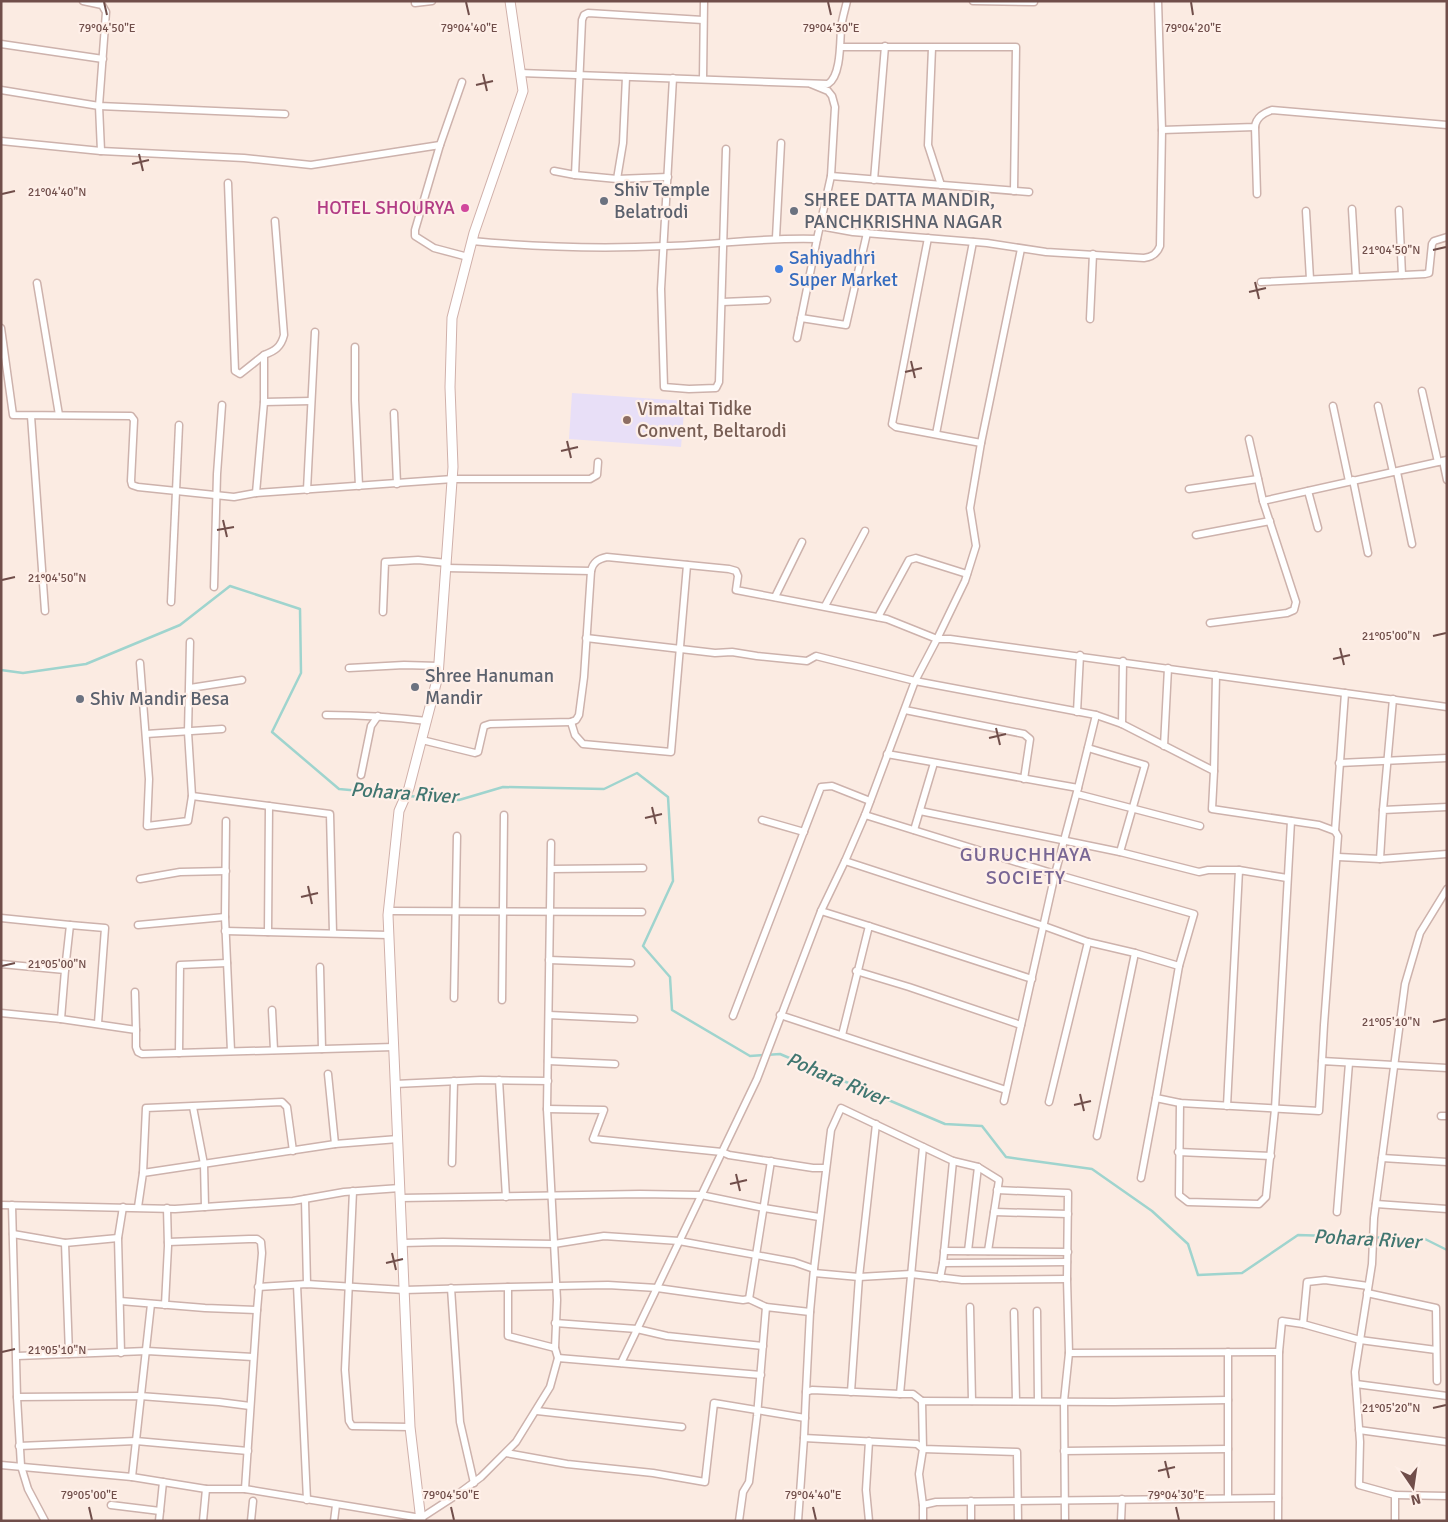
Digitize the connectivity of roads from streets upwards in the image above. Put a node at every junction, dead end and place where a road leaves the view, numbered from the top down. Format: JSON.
{"nodes":[{"id":1,"x":82,"y":1,"type":"edge"},
{"id":2,"x":415,"y":1,"type":"edge"},
{"id":3,"x":432,"y":1,"type":"edge"},
{"id":4,"x":510,"y":1,"type":"edge"},
{"id":5,"x":704,"y":1,"type":"edge"},
{"id":6,"x":847,"y":1,"type":"edge"},
{"id":7,"x":973,"y":1,"type":"edge"},
{"id":8,"x":1158,"y":1,"type":"edge"},
{"id":9,"x":1034,"y":2,"type":"edge"},
{"id":10,"x":703,"y":20,"type":"junction"},
{"id":11,"x":1,"y":44,"type":"edge"},
{"id":12,"x":886,"y":46,"type":"junction"},
{"id":13,"x":841,"y":47,"type":"junction"},
{"id":14,"x":932,"y":48,"type":"junction"},
{"id":15,"x":102,"y":60,"type":"junction"},
{"id":16,"x":520,"y":72,"type":"junction"},
{"id":17,"x":580,"y":74,"type":"junction"},
{"id":18,"x":626,"y":77,"type":"junction"},
{"id":19,"x":673,"y":78,"type":"junction"},
{"id":20,"x":703,"y":79,"type":"junction"},
{"id":21,"x":462,"y":82,"type":"dead end"},
{"id":22,"x":811,"y":84,"type":"junction"},
{"id":23,"x":1,"y":90,"type":"edge"},
{"id":24,"x":99,"y":106,"type":"junction"},
{"id":25,"x":285,"y":114,"type":"dead end"},
{"id":26,"x":1447,"y":124,"type":"edge"},
{"id":27,"x":1255,"y":127,"type":"junction"},
{"id":28,"x":1162,"y":130,"type":"junction"},
{"id":29,"x":1,"y":141,"type":"edge"},
{"id":30,"x":780,"y":143,"type":"dead end"},
{"id":31,"x":440,"y":145,"type":"junction"},
{"id":32,"x":726,"y":150,"type":"dead end"},
{"id":33,"x":101,"y":151,"type":"junction"},
{"id":34,"x":554,"y":171,"type":"dead end"},
{"id":35,"x":575,"y":175,"type":"junction"},
{"id":36,"x":831,"y":176,"type":"junction"},
{"id":37,"x":668,"y":177,"type":"junction"},
{"id":38,"x":617,"y":179,"type":"junction"},
{"id":39,"x":874,"y":180,"type":"junction"},
{"id":40,"x":228,"y":183,"type":"dead end"},
{"id":41,"x":941,"y":185,"type":"junction"},
{"id":42,"x":1014,"y":191,"type":"junction"},
{"id":43,"x":1029,"y":192,"type":"dead end"},
{"id":44,"x":1256,"y":194,"type":"dead end"},
{"id":45,"x":1352,"y":209,"type":"dead end"},
{"id":46,"x":1399,"y":210,"type":"dead end"},
{"id":47,"x":1306,"y":211,"type":"dead end"},
{"id":48,"x":275,"y":221,"type":"dead end"},
{"id":49,"x":820,"y":226,"type":"junction"},
{"id":50,"x":867,"y":233,"type":"junction"},
{"id":51,"x":1447,"y":237,"type":"edge"},
{"id":52,"x":776,"y":238,"type":"junction"},
{"id":53,"x":928,"y":238,"type":"junction"},
{"id":54,"x":817,"y":239,"type":"junction"},
{"id":55,"x":472,"y":241,"type":"junction"},
{"id":56,"x":722,"y":242,"type":"junction"},
{"id":57,"x":973,"y":242,"type":"junction"},
{"id":58,"x":664,"y":246,"type":"junction"},
{"id":59,"x":1021,"y":248,"type":"junction"},
{"id":60,"x":1093,"y":254,"type":"junction"},
{"id":61,"x":468,"y":257,"type":"junction"},
{"id":62,"x":1402,"y":275,"type":"junction"},
{"id":63,"x":1356,"y":278,"type":"junction"},
{"id":64,"x":1310,"y":279,"type":"junction"},
{"id":65,"x":1261,"y":282,"type":"dead end"},
{"id":66,"x":37,"y":283,"type":"dead end"},
{"id":67,"x":767,"y":300,"type":"dead end"},
{"id":68,"x":722,"y":302,"type":"junction"},
{"id":69,"x":801,"y":318,"type":"junction"},
{"id":70,"x":1090,"y":319,"type":"dead end"},
{"id":71,"x":1,"y":328,"type":"edge"},
{"id":72,"x":315,"y":332,"type":"dead end"},
{"id":73,"x":797,"y":338,"type":"dead end"},
{"id":74,"x":355,"y":347,"type":"dead end"},
{"id":75,"x":264,"y":356,"type":"junction"},
{"id":76,"x":1422,"y":391,"type":"dead end"},
{"id":77,"x":311,"y":401,"type":"junction"},
{"id":78,"x":264,"y":402,"type":"junction"},
{"id":79,"x":222,"y":406,"type":"dead end"},
{"id":80,"x":1333,"y":406,"type":"dead end"},
{"id":81,"x":1378,"y":406,"type":"dead end"},
{"id":82,"x":394,"y":413,"type":"dead end"},
{"id":83,"x":59,"y":415,"type":"junction"},
{"id":84,"x":31,"y":416,"type":"junction"},
{"id":85,"x":179,"y":426,"type":"dead end"},
{"id":86,"x":936,"y":434,"type":"junction"},
{"id":87,"x":1249,"y":439,"type":"dead end"},
{"id":88,"x":981,"y":443,"type":"junction"},
{"id":89,"x":1443,"y":461,"type":"edge"},
{"id":90,"x":598,"y":462,"type":"dead end"},
{"id":91,"x":1395,"y":472,"type":"junction"},
{"id":92,"x":1258,"y":479,"type":"junction"},
{"id":93,"x":452,"y":480,"type":"junction"},
{"id":94,"x":1447,"y":480,"type":"edge"},
{"id":95,"x":1351,"y":481,"type":"junction"},
{"id":96,"x":397,"y":484,"type":"junction"},
{"id":97,"x":359,"y":486,"type":"junction"},
{"id":98,"x":1189,"y":489,"type":"dead end"},
{"id":99,"x":307,"y":490,"type":"junction"},
{"id":100,"x":176,"y":491,"type":"junction"},
{"id":101,"x":1308,"y":491,"type":"junction"},
{"id":102,"x":256,"y":493,"type":"junction"},
{"id":103,"x":217,"y":496,"type":"junction"},
{"id":104,"x":1263,"y":501,"type":"junction"},
{"id":105,"x":1270,"y":522,"type":"junction"},
{"id":106,"x":1318,"y":528,"type":"dead end"},
{"id":107,"x":866,"y":531,"type":"dead end"},
{"id":108,"x":1196,"y":535,"type":"dead end"},
{"id":109,"x":802,"y":542,"type":"dead end"},
{"id":110,"x":1412,"y":544,"type":"dead end"},
{"id":111,"x":1368,"y":553,"type":"dead end"},
{"id":112,"x":687,"y":564,"type":"junction"},
{"id":113,"x":446,"y":565,"type":"junction"},
{"id":114,"x":591,"y":571,"type":"junction"},
{"id":115,"x":968,"y":574,"type":"junction"},
{"id":116,"x":214,"y":587,"type":"dead end"},
{"id":117,"x":775,"y":597,"type":"junction"},
{"id":118,"x":170,"y":602,"type":"dead end"},
{"id":119,"x":825,"y":606,"type":"junction"},
{"id":120,"x":45,"y":612,"type":"dead end"},
{"id":121,"x":383,"y":612,"type":"dead end"},
{"id":122,"x":878,"y":617,"type":"junction"},
{"id":123,"x":1210,"y":623,"type":"dead end"},
{"id":124,"x":586,"y":638,"type":"junction"},
{"id":125,"x":938,"y":640,"type":"junction"},
{"id":126,"x":190,"y":642,"type":"dead end"},
{"id":127,"x":679,"y":648,"type":"junction"},
{"id":128,"x":1080,"y":655,"type":"junction"},
{"id":129,"x":1123,"y":661,"type":"junction"},
{"id":130,"x":140,"y":663,"type":"dead end"},
{"id":131,"x":439,"y":666,"type":"junction"},
{"id":132,"x":349,"y":668,"type":"dead end"},
{"id":133,"x":1168,"y":668,"type":"junction"},
{"id":134,"x":1216,"y":674,"type":"junction"},
{"id":135,"x":242,"y":680,"type":"dead end"},
{"id":136,"x":915,"y":681,"type":"junction"},
{"id":137,"x":190,"y":688,"type":"junction"},
{"id":138,"x":1345,"y":693,"type":"junction"},
{"id":139,"x":1392,"y":700,"type":"junction"},
{"id":140,"x":1447,"y":707,"type":"edge"},
{"id":141,"x":905,"y":710,"type":"junction"},
{"id":142,"x":1077,"y":712,"type":"junction"},
{"id":143,"x":326,"y":714,"type":"dead end"},
{"id":144,"x":1096,"y":715,"type":"junction"},
{"id":145,"x":378,"y":716,"type":"junction"},
{"id":146,"x":427,"y":721,"type":"junction"},
{"id":147,"x":570,"y":722,"type":"junction"},
{"id":148,"x":1122,"y":724,"type":"junction"},
{"id":149,"x":222,"y":729,"type":"dead end"},
{"id":150,"x":188,"y":732,"type":"junction"},
{"id":151,"x":146,"y":734,"type":"junction"},
{"id":152,"x":422,"y":740,"type":"junction"},
{"id":153,"x":1164,"y":746,"type":"junction"},
{"id":154,"x":1088,"y":748,"type":"junction"},
{"id":155,"x":887,"y":754,"type":"junction"},
{"id":156,"x":1447,"y":758,"type":"edge"},
{"id":157,"x":1387,"y":761,"type":"junction"},
{"id":158,"x":934,"y":763,"type":"junction"},
{"id":159,"x":1339,"y":763,"type":"junction"},
{"id":160,"x":1214,"y":771,"type":"junction"},
{"id":161,"x":361,"y":775,"type":"dead end"},
{"id":162,"x":1024,"y":779,"type":"junction"},
{"id":163,"x":1077,"y":791,"type":"junction"},
{"id":164,"x":192,"y":796,"type":"junction"},
{"id":165,"x":870,"y":801,"type":"junction"},
{"id":166,"x":269,"y":806,"type":"junction"},
{"id":167,"x":1447,"y":807,"type":"edge"},
{"id":168,"x":1133,"y":808,"type":"junction"},
{"id":169,"x":1383,"y":810,"type":"junction"},
{"id":170,"x":920,"y":811,"type":"junction"},
{"id":171,"x":504,"y":814,"type":"dead end"},
{"id":172,"x":865,"y":815,"type":"junction"},
{"id":173,"x":762,"y":820,"type":"dead end"},
{"id":174,"x":226,"y":821,"type":"dead end"},
{"id":175,"x":1291,"y":821,"type":"junction"},
{"id":176,"x":1200,"y":826,"type":"dead end"},
{"id":177,"x":914,"y":830,"type":"junction"},
{"id":178,"x":1335,"y":831,"type":"junction"},
{"id":179,"x":804,"y":832,"type":"junction"},
{"id":180,"x":457,"y":836,"type":"dead end"},
{"id":181,"x":1064,"y":840,"type":"junction"},
{"id":182,"x":551,"y":843,"type":"dead end"},
{"id":183,"x":1120,"y":852,"type":"junction"},
{"id":184,"x":1447,"y":854,"type":"edge"},
{"id":185,"x":1338,"y":857,"type":"junction"},
{"id":186,"x":1380,"y":859,"type":"junction"},
{"id":187,"x":845,"y":861,"type":"junction"},
{"id":188,"x":644,"y":868,"type":"dead end"},
{"id":189,"x":551,"y":869,"type":"junction"},
{"id":190,"x":1239,"y":870,"type":"junction"},
{"id":191,"x":226,"y":871,"type":"junction"},
{"id":192,"x":1055,"y":874,"type":"junction"},
{"id":193,"x":1288,"y":878,"type":"junction"},
{"id":194,"x":140,"y":879,"type":"dead end"},
{"id":195,"x":1447,"y":889,"type":"edge"},
{"id":196,"x":389,"y":911,"type":"junction"},
{"id":197,"x":821,"y":911,"type":"junction"},
{"id":198,"x":456,"y":912,"type":"junction"},
{"id":199,"x":503,"y":912,"type":"junction"},
{"id":200,"x":550,"y":912,"type":"junction"},
{"id":201,"x":642,"y":912,"type":"dead end"},
{"id":202,"x":224,"y":917,"type":"junction"},
{"id":203,"x":1,"y":918,"type":"edge"},
{"id":204,"x":70,"y":924,"type":"junction"},
{"id":205,"x":138,"y":925,"type":"dead end"},
{"id":206,"x":869,"y":926,"type":"junction"},
{"id":207,"x":1044,"y":926,"type":"junction"},
{"id":208,"x":225,"y":931,"type":"junction"},
{"id":209,"x":268,"y":932,"type":"junction"},
{"id":210,"x":333,"y":933,"type":"junction"},
{"id":211,"x":389,"y":935,"type":"junction"},
{"id":212,"x":1088,"y":942,"type":"junction"},
{"id":213,"x":1135,"y":953,"type":"junction"},
{"id":214,"x":549,"y":960,"type":"junction"},
{"id":215,"x":630,"y":962,"type":"dead end"},
{"id":216,"x":227,"y":963,"type":"junction"},
{"id":217,"x":1,"y":964,"type":"edge"},
{"id":218,"x":1179,"y":966,"type":"junction"},
{"id":219,"x":320,"y":967,"type":"dead end"},
{"id":220,"x":65,"y":970,"type":"junction"},
{"id":221,"x":856,"y":971,"type":"junction"},
{"id":222,"x":1032,"y":979,"type":"junction"},
{"id":223,"x":135,"y":992,"type":"dead end"},
{"id":224,"x":454,"y":998,"type":"dead end"},
{"id":225,"x":502,"y":1000,"type":"dead end"},
{"id":226,"x":272,"y":1010,"type":"dead end"},
{"id":227,"x":1,"y":1013,"type":"edge"},
{"id":228,"x":548,"y":1015,"type":"junction"},
{"id":229,"x":780,"y":1015,"type":"junction"},
{"id":230,"x":733,"y":1016,"type":"dead end"},
{"id":231,"x":61,"y":1019,"type":"junction"},
{"id":232,"x":634,"y":1019,"type":"dead end"},
{"id":233,"x":98,"y":1023,"type":"junction"},
{"id":234,"x":1021,"y":1025,"type":"junction"},
{"id":235,"x":136,"y":1030,"type":"junction"},
{"id":236,"x":842,"y":1035,"type":"junction"},
{"id":237,"x":394,"y":1047,"type":"junction"},
{"id":238,"x":322,"y":1049,"type":"junction"},
{"id":239,"x":274,"y":1050,"type":"junction"},
{"id":240,"x":231,"y":1052,"type":"junction"},
{"id":241,"x":179,"y":1053,"type":"junction"},
{"id":242,"x":1322,"y":1060,"type":"junction"},
{"id":243,"x":548,"y":1061,"type":"junction"},
{"id":244,"x":1349,"y":1062,"type":"junction"},
{"id":245,"x":615,"y":1064,"type":"dead end"},
{"id":246,"x":1394,"y":1066,"type":"junction"},
{"id":247,"x":1447,"y":1068,"type":"edge"},
{"id":248,"x":328,"y":1074,"type":"dead end"},
{"id":249,"x":499,"y":1080,"type":"junction"},
{"id":250,"x":454,"y":1081,"type":"junction"},
{"id":251,"x":548,"y":1082,"type":"junction"},
{"id":252,"x":395,"y":1084,"type":"junction"},
{"id":253,"x":1006,"y":1090,"type":"junction"},
{"id":254,"x":1156,"y":1098,"type":"junction"},
{"id":255,"x":1004,"y":1101,"type":"dead end"},
{"id":256,"x":1049,"y":1102,"type":"dead end"},
{"id":257,"x":1180,"y":1103,"type":"junction"},
{"id":258,"x":1227,"y":1106,"type":"junction"},
{"id":259,"x":193,"y":1107,"type":"junction"},
{"id":260,"x":547,"y":1109,"type":"junction"},
{"id":261,"x":1275,"y":1109,"type":"junction"},
{"id":262,"x":876,"y":1124,"type":"junction"},
{"id":263,"x":1097,"y":1136,"type":"dead end"},
{"id":264,"x":398,"y":1139,"type":"junction"},
{"id":265,"x":335,"y":1144,"type":"junction"},
{"id":266,"x":923,"y":1147,"type":"junction"},
{"id":267,"x":293,"y":1150,"type":"junction"},
{"id":268,"x":722,"y":1152,"type":"junction"},
{"id":269,"x":1178,"y":1152,"type":"junction"},
{"id":270,"x":1270,"y":1156,"type":"junction"},
{"id":271,"x":1382,"y":1158,"type":"junction"},
{"id":272,"x":953,"y":1161,"type":"junction"},
{"id":273,"x":771,"y":1162,"type":"junction"},
{"id":274,"x":1447,"y":1162,"type":"edge"},
{"id":275,"x":452,"y":1163,"type":"dead end"},
{"id":276,"x":204,"y":1164,"type":"junction"},
{"id":277,"x":978,"y":1167,"type":"junction"},
{"id":278,"x":825,"y":1168,"type":"junction"},
{"id":279,"x":143,"y":1173,"type":"junction"},
{"id":280,"x":1140,"y":1178,"type":"dead end"},
{"id":281,"x":997,"y":1190,"type":"junction"},
{"id":282,"x":353,"y":1191,"type":"junction"},
{"id":283,"x":400,"y":1193,"type":"junction"},
{"id":284,"x":701,"y":1195,"type":"junction"},
{"id":285,"x":552,"y":1196,"type":"junction"},
{"id":286,"x":506,"y":1197,"type":"junction"},
{"id":287,"x":304,"y":1199,"type":"junction"},
{"id":288,"x":1376,"y":1204,"type":"junction"},
{"id":289,"x":1,"y":1205,"type":"edge"},
{"id":290,"x":12,"y":1205,"type":"junction"},
{"id":291,"x":123,"y":1207,"type":"junction"},
{"id":292,"x":138,"y":1207,"type":"junction"},
{"id":293,"x":205,"y":1207,"type":"junction"},
{"id":294,"x":166,"y":1208,"type":"junction"},
{"id":295,"x":764,"y":1208,"type":"junction"},
{"id":296,"x":1447,"y":1209,"type":"edge"},
{"id":297,"x":994,"y":1212,"type":"junction"},
{"id":298,"x":1337,"y":1212,"type":"dead end"},
{"id":299,"x":1068,"y":1214,"type":"junction"},
{"id":300,"x":820,"y":1217,"type":"junction"},
{"id":301,"x":13,"y":1234,"type":"junction"},
{"id":302,"x":118,"y":1238,"type":"junction"},
{"id":303,"x":679,"y":1241,"type":"junction"},
{"id":304,"x":168,"y":1242,"type":"junction"},
{"id":305,"x":65,"y":1243,"type":"junction"},
{"id":306,"x":402,"y":1243,"type":"junction"},
{"id":307,"x":554,"y":1244,"type":"junction"},
{"id":308,"x":944,"y":1251,"type":"junction"},
{"id":309,"x":968,"y":1251,"type":"junction"},
{"id":310,"x":988,"y":1251,"type":"junction"},
{"id":311,"x":1068,"y":1252,"type":"junction"},
{"id":312,"x":756,"y":1255,"type":"junction"},
{"id":313,"x":1067,"y":1262,"type":"junction"},
{"id":314,"x":943,"y":1263,"type":"junction"},
{"id":315,"x":814,"y":1270,"type":"junction"},
{"id":316,"x":911,"y":1274,"type":"junction"},
{"id":317,"x":859,"y":1277,"type":"junction"},
{"id":318,"x":940,"y":1278,"type":"junction"},
{"id":319,"x":1066,"y":1279,"type":"junction"},
{"id":320,"x":297,"y":1284,"type":"junction"},
{"id":321,"x":307,"y":1284,"type":"junction"},
{"id":322,"x":349,"y":1286,"type":"junction"},
{"id":323,"x":258,"y":1287,"type":"junction"},
{"id":324,"x":555,"y":1287,"type":"junction"},
{"id":325,"x":451,"y":1288,"type":"junction"},
{"id":326,"x":508,"y":1288,"type":"junction"},
{"id":327,"x":657,"y":1288,"type":"junction"},
{"id":328,"x":1368,"y":1289,"type":"junction"},
{"id":329,"x":404,"y":1290,"type":"junction"},
{"id":330,"x":749,"y":1298,"type":"junction"},
{"id":331,"x":120,"y":1302,"type":"junction"},
{"id":332,"x":151,"y":1304,"type":"junction"},
{"id":333,"x":165,"y":1305,"type":"junction"},
{"id":334,"x":766,"y":1307,"type":"junction"},
{"id":335,"x":970,"y":1307,"type":"dead end"},
{"id":336,"x":257,"y":1310,"type":"junction"},
{"id":337,"x":1037,"y":1311,"type":"dead end"},
{"id":338,"x":810,"y":1312,"type":"junction"},
{"id":339,"x":1014,"y":1312,"type":"dead end"},
{"id":340,"x":556,"y":1323,"type":"junction"},
{"id":341,"x":1303,"y":1324,"type":"junction"},
{"id":342,"x":637,"y":1329,"type":"junction"},
{"id":343,"x":1360,"y":1340,"type":"junction"},
{"id":344,"x":763,"y":1346,"type":"junction"},
{"id":345,"x":554,"y":1348,"type":"junction"},
{"id":346,"x":1436,"y":1350,"type":"junction"},
{"id":347,"x":147,"y":1351,"type":"junction"},
{"id":348,"x":1228,"y":1352,"type":"junction"},
{"id":349,"x":1278,"y":1352,"type":"junction"},
{"id":350,"x":121,"y":1353,"type":"junction"},
{"id":351,"x":69,"y":1354,"type":"junction"},
{"id":352,"x":1069,"y":1354,"type":"junction"},
{"id":353,"x":17,"y":1356,"type":"junction"},
{"id":354,"x":253,"y":1357,"type":"junction"},
{"id":355,"x":558,"y":1358,"type":"junction"},
{"id":356,"x":621,"y":1363,"type":"junction"},
{"id":357,"x":761,"y":1375,"type":"junction"},
{"id":358,"x":1437,"y":1381,"type":"dead end"},
{"id":359,"x":1356,"y":1384,"type":"junction"},
{"id":360,"x":806,"y":1392,"type":"junction"},
{"id":361,"x":852,"y":1392,"type":"junction"},
{"id":362,"x":900,"y":1394,"type":"junction"},
{"id":363,"x":140,"y":1396,"type":"junction"},
{"id":364,"x":1447,"y":1396,"type":"edge"},
{"id":365,"x":17,"y":1397,"type":"junction"},
{"id":366,"x":1228,"y":1400,"type":"junction"},
{"id":367,"x":922,"y":1401,"type":"junction"},
{"id":368,"x":972,"y":1401,"type":"junction"},
{"id":369,"x":1016,"y":1401,"type":"junction"},
{"id":370,"x":1038,"y":1401,"type":"junction"},
{"id":371,"x":1064,"y":1401,"type":"junction"},
{"id":372,"x":250,"y":1406,"type":"junction"},
{"id":373,"x":537,"y":1410,"type":"junction"},
{"id":374,"x":758,"y":1411,"type":"junction"},
{"id":375,"x":805,"y":1418,"type":"junction"},
{"id":376,"x":410,"y":1426,"type":"junction"},
{"id":377,"x":682,"y":1427,"type":"dead end"},
{"id":378,"x":1359,"y":1430,"type":"junction"},
{"id":379,"x":804,"y":1438,"type":"junction"},
{"id":380,"x":136,"y":1442,"type":"junction"},
{"id":381,"x":869,"y":1442,"type":"junction"},
{"id":382,"x":1447,"y":1442,"type":"edge"},
{"id":383,"x":19,"y":1446,"type":"junction"},
{"id":384,"x":1228,"y":1449,"type":"junction"},
{"id":385,"x":923,"y":1450,"type":"junction"},
{"id":386,"x":248,"y":1451,"type":"junction"},
{"id":387,"x":1064,"y":1451,"type":"junction"},
{"id":388,"x":506,"y":1453,"type":"junction"},
{"id":389,"x":1,"y":1464,"type":"edge"},
{"id":390,"x":21,"y":1466,"type":"junction"},
{"id":391,"x":132,"y":1477,"type":"junction"},
{"id":392,"x":163,"y":1482,"type":"junction"},
{"id":393,"x":474,"y":1483,"type":"junction"},
{"id":394,"x":206,"y":1488,"type":"junction"},
{"id":395,"x":245,"y":1489,"type":"junction"},
{"id":396,"x":1395,"y":1495,"type":"junction"},
{"id":397,"x":1447,"y":1496,"type":"edge"},
{"id":398,"x":1228,"y":1497,"type":"junction"},
{"id":399,"x":1278,"y":1498,"type":"junction"},
{"id":400,"x":1122,"y":1499,"type":"junction"},
{"id":401,"x":307,"y":1500,"type":"junction"},
{"id":402,"x":1018,"y":1500,"type":"junction"},
{"id":403,"x":1064,"y":1500,"type":"junction"},
{"id":404,"x":253,"y":1501,"type":"dead end"},
{"id":405,"x":971,"y":1501,"type":"junction"},
{"id":406,"x":111,"y":1505,"type":"dead end"},
{"id":407,"x":336,"y":1505,"type":"junction"},
{"id":408,"x":923,"y":1505,"type":"junction"},
{"id":409,"x":160,"y":1511,"type":"junction"},
{"id":410,"x":421,"y":1520,"type":"edge"},
{"id":411,"x":45,"y":1521,"type":"edge"},
{"id":412,"x":158,"y":1521,"type":"edge"},
{"id":413,"x":203,"y":1521,"type":"edge"},
{"id":414,"x":251,"y":1521,"type":"edge"},
{"id":415,"x":334,"y":1521,"type":"edge"},
{"id":416,"x":739,"y":1521,"type":"edge"},
{"id":417,"x":798,"y":1521,"type":"edge"},
{"id":418,"x":869,"y":1521,"type":"edge"},
{"id":419,"x":923,"y":1521,"type":"edge"},
{"id":420,"x":971,"y":1521,"type":"edge"},
{"id":421,"x":1018,"y":1521,"type":"edge"},
{"id":422,"x":1065,"y":1521,"type":"edge"},
{"id":423,"x":1121,"y":1521,"type":"edge"},
{"id":424,"x":1278,"y":1521,"type":"edge"},
{"id":425,"x":1395,"y":1521,"type":"edge"}],
"edges":[{"from":1,"to":15,"type":"street"},
{"from":2,"to":3,"type":"street"},
{"from":4,"to":16,"type":"street"},
{"from":5,"to":10,"type":"street"},
{"from":6,"to":13,"type":"street"},
{"from":7,"to":9,"type":"street"},
{"from":8,"to":28,"type":"street"},
{"from":10,"to":17,"type":"street"},
{"from":10,"to":20,"type":"street"},
{"from":11,"to":15,"type":"street"},
{"from":12,"to":13,"type":"street"},
{"from":12,"to":14,"type":"street"},
{"from":12,"to":39,"type":"street"},
{"from":13,"to":22,"type":"street"},
{"from":14,"to":41,"type":"street"},
{"from":14,"to":42,"type":"street"},
{"from":15,"to":24,"type":"street"},
{"from":16,"to":17,"type":"street"},
{"from":16,"to":55,"type":"street"},
{"from":17,"to":18,"type":"street"},
{"from":17,"to":35,"type":"street"},
{"from":18,"to":19,"type":"street"},
{"from":18,"to":38,"type":"street"},
{"from":19,"to":20,"type":"street"},
{"from":19,"to":37,"type":"street"},
{"from":20,"to":22,"type":"street"},
{"from":21,"to":31,"type":"street"},
{"from":22,"to":36,"type":"street"},
{"from":23,"to":24,"type":"street"},
{"from":24,"to":25,"type":"street"},
{"from":24,"to":33,"type":"street"},
{"from":26,"to":27,"type":"street"},
{"from":27,"to":28,"type":"street"},
{"from":27,"to":44,"type":"street"},
{"from":28,"to":60,"type":"street"},
{"from":29,"to":33,"type":"street"},
{"from":30,"to":52,"type":"street"},
{"from":31,"to":33,"type":"street"},
{"from":31,"to":61,"type":"street"},
{"from":32,"to":56,"type":"street"},
{"from":34,"to":35,"type":"street"},
{"from":35,"to":38,"type":"street"},
{"from":36,"to":39,"type":"street"},
{"from":36,"to":49,"type":"street"},
{"from":37,"to":38,"type":"street"},
{"from":37,"to":58,"type":"street"},
{"from":39,"to":41,"type":"street"},
{"from":40,"to":75,"type":"street"},
{"from":41,"to":42,"type":"street"},
{"from":42,"to":43,"type":"street"},
{"from":45,"to":63,"type":"street"},
{"from":46,"to":62,"type":"street"},
{"from":47,"to":64,"type":"street"},
{"from":48,"to":75,"type":"street"},
{"from":49,"to":50,"type":"street"},
{"from":49,"to":54,"type":"street"},
{"from":50,"to":53,"type":"street"},
{"from":50,"to":69,"type":"street"},
{"from":51,"to":62,"type":"street"},
{"from":52,"to":54,"type":"street"},
{"from":52,"to":56,"type":"street"},
{"from":53,"to":57,"type":"street"},
{"from":53,"to":86,"type":"street"},
{"from":54,"to":69,"type":"street"},
{"from":55,"to":58,"type":"street"},
{"from":55,"to":61,"type":"street"},
{"from":56,"to":58,"type":"street"},
{"from":56,"to":68,"type":"street"},
{"from":57,"to":59,"type":"street"},
{"from":57,"to":86,"type":"street"},
{"from":58,"to":68,"type":"street"},
{"from":59,"to":60,"type":"street"},
{"from":59,"to":88,"type":"street"},
{"from":60,"to":70,"type":"street"},
{"from":61,"to":93,"type":"street"},
{"from":62,"to":63,"type":"street"},
{"from":63,"to":64,"type":"street"},
{"from":64,"to":65,"type":"street"},
{"from":66,"to":83,"type":"street"},
{"from":67,"to":68,"type":"street"},
{"from":69,"to":73,"type":"street"},
{"from":71,"to":84,"type":"street"},
{"from":72,"to":77,"type":"street"},
{"from":74,"to":97,"type":"street"},
{"from":75,"to":78,"type":"street"},
{"from":76,"to":89,"type":"street"},
{"from":77,"to":78,"type":"street"},
{"from":77,"to":99,"type":"street"},
{"from":78,"to":102,"type":"street"},
{"from":79,"to":103,"type":"street"},
{"from":80,"to":95,"type":"street"},
{"from":81,"to":91,"type":"street"},
{"from":82,"to":96,"type":"street"},
{"from":83,"to":84,"type":"street"},
{"from":83,"to":100,"type":"street"},
{"from":84,"to":120,"type":"street"},
{"from":85,"to":100,"type":"street"},
{"from":86,"to":88,"type":"street"},
{"from":87,"to":92,"type":"street"},
{"from":88,"to":115,"type":"street"},
{"from":89,"to":91,"type":"street"},
{"from":89,"to":94,"type":"street"},
{"from":90,"to":93,"type":"street"},
{"from":91,"to":95,"type":"street"},
{"from":91,"to":110,"type":"street"},
{"from":92,"to":98,"type":"street"},
{"from":92,"to":104,"type":"street"},
{"from":93,"to":96,"type":"street"},
{"from":93,"to":113,"type":"street"},
{"from":95,"to":101,"type":"street"},
{"from":95,"to":111,"type":"street"},
{"from":96,"to":97,"type":"street"},
{"from":97,"to":99,"type":"street"},
{"from":99,"to":102,"type":"street"},
{"from":100,"to":103,"type":"street"},
{"from":100,"to":118,"type":"street"},
{"from":101,"to":104,"type":"street"},
{"from":101,"to":106,"type":"street"},
{"from":102,"to":103,"type":"street"},
{"from":103,"to":116,"type":"street"},
{"from":104,"to":105,"type":"street"},
{"from":105,"to":108,"type":"street"},
{"from":105,"to":123,"type":"street"},
{"from":107,"to":119,"type":"street"},
{"from":109,"to":117,"type":"street"},
{"from":112,"to":114,"type":"street"},
{"from":112,"to":117,"type":"street"},
{"from":112,"to":127,"type":"street"},
{"from":113,"to":114,"type":"street"},
{"from":113,"to":121,"type":"street"},
{"from":113,"to":131,"type":"street"},
{"from":114,"to":124,"type":"street"},
{"from":115,"to":122,"type":"street"},
{"from":115,"to":125,"type":"street"},
{"from":117,"to":119,"type":"street"},
{"from":119,"to":122,"type":"street"},
{"from":122,"to":125,"type":"street"},
{"from":124,"to":127,"type":"street"},
{"from":124,"to":147,"type":"street"},
{"from":125,"to":128,"type":"street"},
{"from":125,"to":136,"type":"street"},
{"from":126,"to":137,"type":"street"},
{"from":127,"to":136,"type":"street"},
{"from":127,"to":147,"type":"street"},
{"from":128,"to":129,"type":"street"},
{"from":128,"to":142,"type":"street"},
{"from":129,"to":133,"type":"street"},
{"from":129,"to":148,"type":"street"},
{"from":130,"to":151,"type":"street"},
{"from":131,"to":132,"type":"street"},
{"from":131,"to":146,"type":"street"},
{"from":133,"to":134,"type":"street"},
{"from":133,"to":153,"type":"street"},
{"from":134,"to":138,"type":"street"},
{"from":134,"to":160,"type":"street"},
{"from":135,"to":137,"type":"street"},
{"from":136,"to":141,"type":"street"},
{"from":136,"to":142,"type":"street"},
{"from":137,"to":150,"type":"street"},
{"from":138,"to":139,"type":"street"},
{"from":138,"to":159,"type":"street"},
{"from":139,"to":140,"type":"street"},
{"from":139,"to":157,"type":"street"},
{"from":141,"to":155,"type":"street"},
{"from":141,"to":162,"type":"street"},
{"from":142,"to":144,"type":"street"},
{"from":143,"to":145,"type":"street"},
{"from":144,"to":148,"type":"street"},
{"from":144,"to":154,"type":"street"},
{"from":145,"to":146,"type":"street"},
{"from":145,"to":161,"type":"street"},
{"from":146,"to":152,"type":"street"},
{"from":147,"to":152,"type":"street"},
{"from":148,"to":153,"type":"street"},
{"from":149,"to":150,"type":"street"},
{"from":150,"to":151,"type":"street"},
{"from":150,"to":164,"type":"street"},
{"from":151,"to":164,"type":"street"},
{"from":152,"to":196,"type":"street"},
{"from":153,"to":160,"type":"street"},
{"from":154,"to":163,"type":"street"},
{"from":154,"to":168,"type":"street"},
{"from":155,"to":158,"type":"street"},
{"from":155,"to":165,"type":"street"},
{"from":156,"to":157,"type":"street"},
{"from":157,"to":159,"type":"street"},
{"from":157,"to":169,"type":"street"},
{"from":158,"to":162,"type":"street"},
{"from":158,"to":170,"type":"street"},
{"from":159,"to":178,"type":"street"},
{"from":160,"to":175,"type":"street"},
{"from":162,"to":163,"type":"street"},
{"from":163,"to":168,"type":"street"},
{"from":163,"to":181,"type":"street"},
{"from":164,"to":166,"type":"street"},
{"from":165,"to":172,"type":"street"},
{"from":165,"to":179,"type":"street"},
{"from":166,"to":209,"type":"street"},
{"from":166,"to":210,"type":"street"},
{"from":167,"to":169,"type":"street"},
{"from":168,"to":176,"type":"street"},
{"from":168,"to":183,"type":"street"},
{"from":169,"to":186,"type":"street"},
{"from":170,"to":177,"type":"street"},
{"from":170,"to":181,"type":"street"},
{"from":171,"to":199,"type":"street"},
{"from":172,"to":177,"type":"street"},
{"from":172,"to":187,"type":"street"},
{"from":173,"to":179,"type":"street"},
{"from":174,"to":191,"type":"street"},
{"from":175,"to":178,"type":"street"},
{"from":175,"to":193,"type":"street"},
{"from":177,"to":192,"type":"street"},
{"from":178,"to":185,"type":"street"},
{"from":179,"to":230,"type":"street"},
{"from":180,"to":198,"type":"street"},
{"from":181,"to":183,"type":"street"},
{"from":181,"to":192,"type":"street"},
{"from":182,"to":189,"type":"street"},
{"from":183,"to":190,"type":"street"},
{"from":184,"to":186,"type":"street"},
{"from":185,"to":186,"type":"street"},
{"from":185,"to":242,"type":"street"},
{"from":187,"to":197,"type":"street"},
{"from":187,"to":207,"type":"street"},
{"from":188,"to":189,"type":"street"},
{"from":189,"to":200,"type":"street"},
{"from":190,"to":193,"type":"street"},
{"from":190,"to":258,"type":"street"},
{"from":191,"to":194,"type":"street"},
{"from":191,"to":202,"type":"street"},
{"from":192,"to":207,"type":"street"},
{"from":192,"to":218,"type":"street"},
{"from":193,"to":261,"type":"street"},
{"from":195,"to":246,"type":"street"},
{"from":196,"to":198,"type":"street"},
{"from":196,"to":211,"type":"street"},
{"from":197,"to":206,"type":"street"},
{"from":197,"to":229,"type":"street"},
{"from":198,"to":199,"type":"street"},
{"from":198,"to":224,"type":"street"},
{"from":199,"to":200,"type":"street"},
{"from":199,"to":225,"type":"street"},
{"from":200,"to":201,"type":"street"},
{"from":200,"to":214,"type":"street"},
{"from":202,"to":205,"type":"street"},
{"from":202,"to":208,"type":"street"},
{"from":203,"to":204,"type":"street"},
{"from":204,"to":220,"type":"street"},
{"from":204,"to":233,"type":"street"},
{"from":206,"to":221,"type":"street"},
{"from":206,"to":222,"type":"street"},
{"from":207,"to":212,"type":"street"},
{"from":207,"to":222,"type":"street"},
{"from":208,"to":209,"type":"street"},
{"from":208,"to":216,"type":"street"},
{"from":209,"to":210,"type":"street"},
{"from":210,"to":211,"type":"street"},
{"from":211,"to":237,"type":"street"},
{"from":212,"to":213,"type":"street"},
{"from":212,"to":256,"type":"street"},
{"from":213,"to":218,"type":"street"},
{"from":213,"to":263,"type":"street"},
{"from":214,"to":215,"type":"street"},
{"from":214,"to":228,"type":"street"},
{"from":216,"to":240,"type":"street"},
{"from":216,"to":241,"type":"street"},
{"from":217,"to":220,"type":"street"},
{"from":218,"to":254,"type":"street"},
{"from":219,"to":238,"type":"street"},
{"from":220,"to":231,"type":"street"},
{"from":221,"to":234,"type":"street"},
{"from":221,"to":236,"type":"street"},
{"from":222,"to":234,"type":"street"},
{"from":223,"to":235,"type":"street"},
{"from":226,"to":239,"type":"street"},
{"from":227,"to":231,"type":"street"},
{"from":228,"to":232,"type":"street"},
{"from":228,"to":243,"type":"street"},
{"from":229,"to":236,"type":"street"},
{"from":229,"to":268,"type":"street"},
{"from":231,"to":233,"type":"street"},
{"from":233,"to":235,"type":"street"},
{"from":234,"to":253,"type":"street"},
{"from":235,"to":241,"type":"street"},
{"from":236,"to":253,"type":"street"},
{"from":237,"to":238,"type":"street"},
{"from":237,"to":252,"type":"street"},
{"from":238,"to":239,"type":"street"},
{"from":239,"to":240,"type":"street"},
{"from":240,"to":241,"type":"street"},
{"from":242,"to":244,"type":"street"},
{"from":242,"to":261,"type":"street"},
{"from":243,"to":245,"type":"street"},
{"from":243,"to":251,"type":"street"},
{"from":244,"to":246,"type":"street"},
{"from":244,"to":298,"type":"street"},
{"from":246,"to":247,"type":"street"},
{"from":246,"to":271,"type":"street"},
{"from":248,"to":265,"type":"street"},
{"from":249,"to":250,"type":"street"},
{"from":249,"to":251,"type":"street"},
{"from":249,"to":286,"type":"street"},
{"from":250,"to":252,"type":"street"},
{"from":250,"to":275,"type":"street"},
{"from":251,"to":260,"type":"street"},
{"from":252,"to":264,"type":"street"},
{"from":253,"to":255,"type":"street"},
{"from":254,"to":257,"type":"street"},
{"from":254,"to":280,"type":"street"},
{"from":257,"to":258,"type":"street"},
{"from":257,"to":269,"type":"street"},
{"from":258,"to":261,"type":"street"},
{"from":259,"to":267,"type":"street"},
{"from":259,"to":276,"type":"street"},
{"from":259,"to":279,"type":"street"},
{"from":260,"to":268,"type":"street"},
{"from":260,"to":285,"type":"street"},
{"from":261,"to":270,"type":"street"},
{"from":262,"to":266,"type":"street"},
{"from":262,"to":278,"type":"street"},
{"from":262,"to":317,"type":"street"},
{"from":264,"to":265,"type":"street"},
{"from":264,"to":283,"type":"street"},
{"from":265,"to":267,"type":"street"},
{"from":266,"to":272,"type":"street"},
{"from":266,"to":316,"type":"street"},
{"from":267,"to":276,"type":"street"},
{"from":268,"to":273,"type":"street"},
{"from":268,"to":284,"type":"street"},
{"from":269,"to":270,"type":"street"},
{"from":269,"to":270,"type":"street"},
{"from":271,"to":274,"type":"street"},
{"from":271,"to":288,"type":"street"},
{"from":272,"to":277,"type":"street"},
{"from":272,"to":308,"type":"street"},
{"from":273,"to":278,"type":"street"},
{"from":273,"to":295,"type":"street"},
{"from":276,"to":279,"type":"street"},
{"from":276,"to":293,"type":"street"},
{"from":277,"to":281,"type":"street"},
{"from":277,"to":309,"type":"street"},
{"from":278,"to":300,"type":"street"},
{"from":279,"to":292,"type":"street"},
{"from":281,"to":297,"type":"street"},
{"from":281,"to":299,"type":"street"},
{"from":282,"to":283,"type":"street"},
{"from":282,"to":287,"type":"street"},
{"from":282,"to":322,"type":"street"},
{"from":283,"to":286,"type":"street"},
{"from":283,"to":306,"type":"street"},
{"from":284,"to":285,"type":"street"},
{"from":284,"to":295,"type":"street"},
{"from":284,"to":303,"type":"street"},
{"from":285,"to":286,"type":"street"},
{"from":285,"to":307,"type":"street"},
{"from":287,"to":293,"type":"street"},
{"from":287,"to":321,"type":"street"},
{"from":288,"to":296,"type":"street"},
{"from":288,"to":328,"type":"street"},
{"from":289,"to":290,"type":"street"},
{"from":290,"to":291,"type":"street"},
{"from":290,"to":301,"type":"street"},
{"from":291,"to":292,"type":"street"},
{"from":291,"to":302,"type":"street"},
{"from":292,"to":294,"type":"street"},
{"from":293,"to":294,"type":"street"},
{"from":294,"to":304,"type":"street"},
{"from":295,"to":300,"type":"street"},
{"from":295,"to":312,"type":"street"},
{"from":297,"to":299,"type":"street"},
{"from":297,"to":310,"type":"street"},
{"from":299,"to":311,"type":"street"},
{"from":300,"to":315,"type":"street"},
{"from":301,"to":305,"type":"street"},
{"from":301,"to":353,"type":"street"},
{"from":302,"to":305,"type":"street"},
{"from":302,"to":331,"type":"street"},
{"from":303,"to":307,"type":"street"},
{"from":303,"to":312,"type":"street"},
{"from":303,"to":327,"type":"street"},
{"from":304,"to":323,"type":"street"},
{"from":304,"to":333,"type":"street"},
{"from":305,"to":351,"type":"street"},
{"from":306,"to":307,"type":"street"},
{"from":306,"to":329,"type":"street"},
{"from":307,"to":324,"type":"street"},
{"from":308,"to":309,"type":"street"},
{"from":308,"to":314,"type":"street"},
{"from":309,"to":310,"type":"street"},
{"from":310,"to":311,"type":"street"},
{"from":311,"to":313,"type":"street"},
{"from":312,"to":315,"type":"street"},
{"from":312,"to":330,"type":"street"},
{"from":313,"to":314,"type":"street"},
{"from":313,"to":319,"type":"street"},
{"from":314,"to":318,"type":"street"},
{"from":315,"to":317,"type":"street"},
{"from":315,"to":338,"type":"street"},
{"from":316,"to":317,"type":"street"},
{"from":316,"to":318,"type":"street"},
{"from":316,"to":362,"type":"street"},
{"from":317,"to":361,"type":"street"},
{"from":318,"to":319,"type":"street"},
{"from":319,"to":352,"type":"street"},
{"from":320,"to":321,"type":"street"},
{"from":320,"to":323,"type":"street"},
{"from":320,"to":401,"type":"street"},
{"from":321,"to":322,"type":"street"},
{"from":322,"to":329,"type":"street"},
{"from":322,"to":376,"type":"street"},
{"from":323,"to":336,"type":"street"},
{"from":324,"to":326,"type":"street"},
{"from":324,"to":327,"type":"street"},
{"from":324,"to":340,"type":"street"},
{"from":325,"to":326,"type":"street"},
{"from":325,"to":329,"type":"street"},
{"from":325,"to":393,"type":"street"},
{"from":326,"to":345,"type":"street"},
{"from":327,"to":330,"type":"street"},
{"from":327,"to":342,"type":"street"},
{"from":328,"to":341,"type":"street"},
{"from":328,"to":343,"type":"street"},
{"from":328,"to":346,"type":"street"},
{"from":329,"to":376,"type":"street"},
{"from":330,"to":334,"type":"street"},
{"from":331,"to":332,"type":"street"},
{"from":331,"to":350,"type":"street"},
{"from":332,"to":333,"type":"street"},
{"from":332,"to":347,"type":"street"},
{"from":333,"to":336,"type":"street"},
{"from":334,"to":338,"type":"street"},
{"from":334,"to":344,"type":"street"},
{"from":335,"to":368,"type":"street"},
{"from":336,"to":354,"type":"street"},
{"from":337,"to":370,"type":"street"},
{"from":338,"to":360,"type":"street"},
{"from":339,"to":369,"type":"street"},
{"from":340,"to":342,"type":"street"},
{"from":340,"to":345,"type":"street"},
{"from":341,"to":343,"type":"street"},
{"from":341,"to":349,"type":"street"},
{"from":342,"to":344,"type":"street"},
{"from":342,"to":356,"type":"street"},
{"from":343,"to":346,"type":"street"},
{"from":343,"to":359,"type":"street"},
{"from":344,"to":357,"type":"street"},
{"from":345,"to":355,"type":"street"},
{"from":346,"to":358,"type":"street"},
{"from":347,"to":350,"type":"street"},
{"from":347,"to":354,"type":"street"},
{"from":347,"to":363,"type":"street"},
{"from":348,"to":349,"type":"street"},
{"from":348,"to":352,"type":"street"},
{"from":348,"to":366,"type":"street"},
{"from":349,"to":399,"type":"street"},
{"from":350,"to":351,"type":"street"},
{"from":351,"to":353,"type":"street"},
{"from":352,"to":371,"type":"street"},
{"from":353,"to":365,"type":"street"},
{"from":354,"to":372,"type":"street"},
{"from":355,"to":356,"type":"street"},
{"from":355,"to":373,"type":"street"},
{"from":356,"to":357,"type":"street"},
{"from":357,"to":374,"type":"street"},
{"from":359,"to":364,"type":"street"},
{"from":359,"to":378,"type":"street"},
{"from":360,"to":361,"type":"street"},
{"from":360,"to":375,"type":"street"},
{"from":361,"to":362,"type":"street"},
{"from":362,"to":367,"type":"street"},
{"from":363,"to":365,"type":"street"},
{"from":363,"to":372,"type":"street"},
{"from":363,"to":380,"type":"street"},
{"from":365,"to":383,"type":"street"},
{"from":366,"to":371,"type":"street"},
{"from":366,"to":384,"type":"street"},
{"from":367,"to":368,"type":"street"},
{"from":367,"to":385,"type":"street"},
{"from":368,"to":369,"type":"street"},
{"from":369,"to":370,"type":"street"},
{"from":370,"to":371,"type":"street"},
{"from":371,"to":387,"type":"street"},
{"from":372,"to":386,"type":"street"},
{"from":373,"to":377,"type":"street"},
{"from":373,"to":388,"type":"street"},
{"from":374,"to":375,"type":"street"},
{"from":374,"to":388,"type":"street"},
{"from":374,"to":416,"type":"street"},
{"from":375,"to":379,"type":"street"},
{"from":376,"to":410,"type":"street"},
{"from":378,"to":382,"type":"street"},
{"from":378,"to":396,"type":"street"},
{"from":379,"to":381,"type":"street"},
{"from":379,"to":417,"type":"street"},
{"from":380,"to":383,"type":"street"},
{"from":380,"to":386,"type":"street"},
{"from":380,"to":391,"type":"street"},
{"from":381,"to":385,"type":"street"},
{"from":381,"to":418,"type":"street"},
{"from":383,"to":390,"type":"street"},
{"from":384,"to":387,"type":"street"},
{"from":384,"to":398,"type":"street"},
{"from":385,"to":402,"type":"street"},
{"from":385,"to":408,"type":"street"},
{"from":386,"to":395,"type":"street"},
{"from":387,"to":403,"type":"street"},
{"from":388,"to":393,"type":"street"},
{"from":389,"to":390,"type":"street"},
{"from":390,"to":391,"type":"street"},
{"from":390,"to":411,"type":"street"},
{"from":391,"to":392,"type":"street"},
{"from":392,"to":394,"type":"street"},
{"from":392,"to":409,"type":"street"},
{"from":393,"to":410,"type":"street"},
{"from":394,"to":395,"type":"street"},
{"from":394,"to":413,"type":"street"},
{"from":395,"to":401,"type":"street"},
{"from":396,"to":397,"type":"street"},
{"from":396,"to":425,"type":"street"},
{"from":398,"to":399,"type":"street"},
{"from":398,"to":400,"type":"street"},
{"from":399,"to":424,"type":"street"},
{"from":400,"to":403,"type":"street"},
{"from":400,"to":423,"type":"street"},
{"from":401,"to":407,"type":"street"},
{"from":402,"to":403,"type":"street"},
{"from":402,"to":405,"type":"street"},
{"from":402,"to":421,"type":"street"},
{"from":403,"to":422,"type":"street"},
{"from":404,"to":414,"type":"street"},
{"from":405,"to":408,"type":"street"},
{"from":405,"to":420,"type":"street"},
{"from":406,"to":409,"type":"street"},
{"from":407,"to":410,"type":"street"},
{"from":407,"to":415,"type":"street"},
{"from":408,"to":419,"type":"street"},
{"from":409,"to":412,"type":"street"}]}
